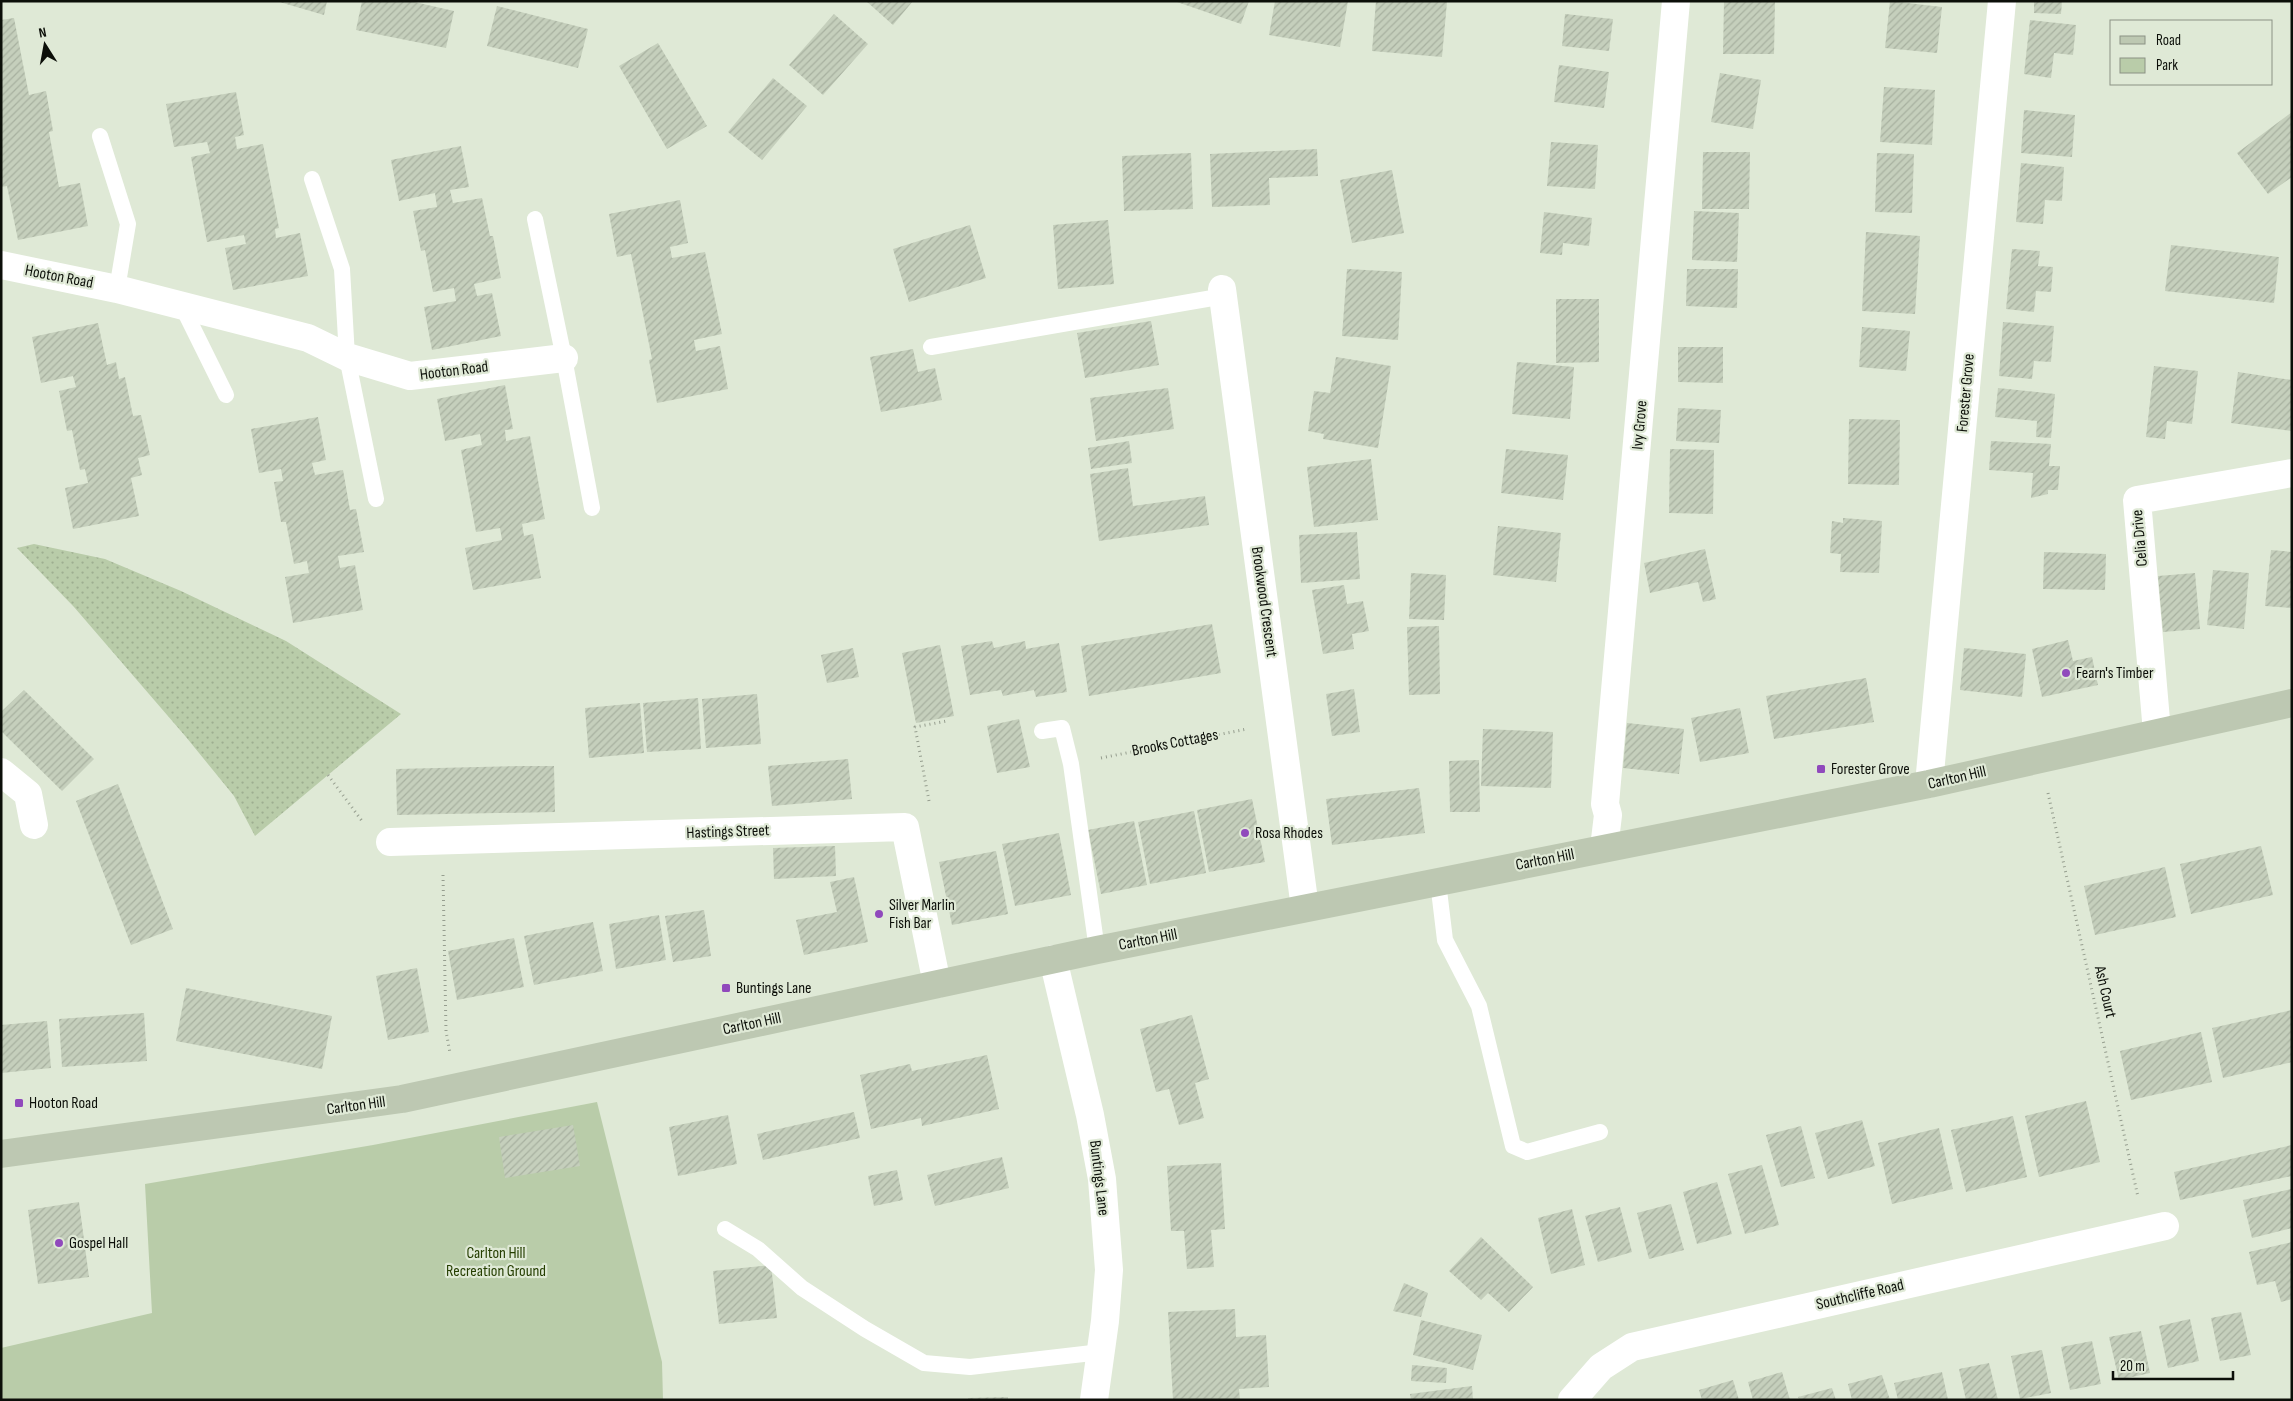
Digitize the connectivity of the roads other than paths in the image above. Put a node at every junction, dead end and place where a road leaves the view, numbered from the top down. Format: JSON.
{"nodes":[{"id":1,"x":1676,"y":1,"type":"edge"},
{"id":2,"x":2002,"y":1,"type":"edge"},
{"id":3,"x":100,"y":136,"type":"dead end"},
{"id":4,"x":312,"y":179,"type":"dead end"},
{"id":5,"x":535,"y":219,"type":"dead end"},
{"id":6,"x":1,"y":265,"type":"edge"},
{"id":7,"x":117,"y":288,"type":"junction"},
{"id":8,"x":1223,"y":293,"type":"joint"},
{"id":9,"x":181,"y":304,"type":"junction"},
{"id":10,"x":931,"y":347,"type":"dead end"},
{"id":11,"x":347,"y":357,"type":"junction"},
{"id":12,"x":564,"y":358,"type":"junction"},
{"id":13,"x":226,"y":395,"type":"dead end"},
{"id":14,"x":2292,"y":473,"type":"edge"},
{"id":15,"x":376,"y":499,"type":"dead end"},
{"id":16,"x":592,"y":508,"type":"dead end"},
{"id":17,"x":2292,"y":703,"type":"edge"},
{"id":18,"x":1042,"y":731,"type":"dead end"},
{"id":19,"x":2157,"y":732,"type":"junction"},
{"id":20,"x":1,"y":772,"type":"edge"},
{"id":21,"x":1929,"y":784,"type":"junction"},
{"id":22,"x":34,"y":825,"type":"dead end"},
{"id":23,"x":390,"y":842,"type":"dead end"},
{"id":24,"x":1604,"y":848,"type":"junction"},
{"id":25,"x":1438,"y":882,"type":"junction"},
{"id":26,"x":1304,"y":908,"type":"junction"},
{"id":27,"x":1097,"y":950,"type":"junction"},
{"id":28,"x":1054,"y":959,"type":"junction"},
{"id":29,"x":937,"y":984,"type":"junction"},
{"id":30,"x":1600,"y":1132,"type":"dead end"},
{"id":31,"x":1,"y":1154,"type":"edge"},
{"id":32,"x":2155,"y":1228,"type":"road end"},
{"id":33,"x":725,"y":1229,"type":"dead end"},
{"id":34,"x":1101,"y":1352,"type":"junction"},
{"id":35,"x":1094,"y":1400,"type":"edge"},
{"id":36,"x":1572,"y":1400,"type":"edge"}],
"edges":[{"from":1,"to":24,"type":"street","name":"Ivy Grove"},
{"from":2,"to":21,"type":"street","name":"Forester Grove"},
{"from":3,"to":7,"type":"lane"},
{"from":4,"to":11,"type":"lane"},
{"from":5,"to":12,"type":"lane"},
{"from":6,"to":7,"type":"street","name":"Hooton Road"},
{"from":7,"to":9,"type":"street","name":"Hooton Road"},
{"from":8,"to":10,"type":"lane","name":"Brookwood Crescent"},
{"from":8,"to":26,"type":"street","name":"Brookwood Crescent"},
{"from":9,"to":11,"type":"street","name":"Hooton Road"},
{"from":9,"to":13,"type":"lane"},
{"from":11,"to":12,"type":"street","name":"Hooton Road"},
{"from":11,"to":15,"type":"lane"},
{"from":12,"to":16,"type":"lane"},
{"from":14,"to":19,"type":"street","name":"Celia Drive"},
{"from":17,"to":19,"type":"main road","name":"Carlton Hill"},
{"from":18,"to":27,"type":"lane"},
{"from":19,"to":21,"type":"main road","name":"Carlton Hill"},
{"from":20,"to":22,"type":"street"},
{"from":21,"to":24,"type":"main road","name":"Carlton Hill"},
{"from":23,"to":29,"type":"street","name":"Hastings Street"},
{"from":24,"to":25,"type":"main road","name":"Carlton Hill"},
{"from":25,"to":26,"type":"main road","name":"Carlton Hill"},
{"from":25,"to":30,"type":"lane"},
{"from":26,"to":27,"type":"main road","name":"Carlton Hill"},
{"from":27,"to":28,"type":"main road","name":"Carlton Hill"},
{"from":28,"to":29,"type":"main road","name":"Carlton Hill"},
{"from":28,"to":34,"type":"street","name":"Buntings Lane"},
{"from":29,"to":31,"type":"main road","name":"Carlton Hill"},
{"from":32,"to":36,"type":"street","name":"Southcliffe Road"},
{"from":33,"to":34,"type":"lane"},
{"from":34,"to":35,"type":"street","name":"Buntings Lane"}]}
